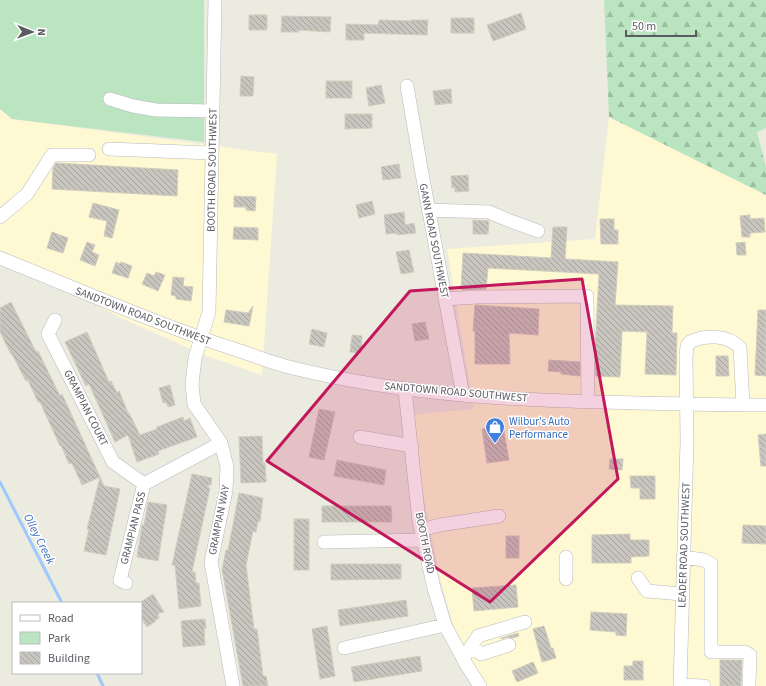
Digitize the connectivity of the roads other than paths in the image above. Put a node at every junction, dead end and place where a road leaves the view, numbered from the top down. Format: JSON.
{"nodes":[{"id":1,"x":215,"y":0,"type":"edge"},
{"id":2,"x":407,"y":86,"type":"dead end"},
{"id":3,"x":110,"y":99,"type":"dead end"},
{"id":4,"x":213,"y":111,"type":"junction"},
{"id":5,"x":109,"y":149,"type":"dead end"},
{"id":6,"x":212,"y":153,"type":"junction"},
{"id":7,"x":89,"y":155,"type":"dead end"},
{"id":8,"x":428,"y":210,"type":"junction"},
{"id":9,"x":0,"y":217,"type":"edge"},
{"id":10,"x":538,"y":231,"type":"dead end"},
{"id":11,"x":0,"y":258,"type":"edge"},
{"id":12,"x":445,"y":299,"type":"junction"},
{"id":13,"x":55,"y":320,"type":"dead end"},
{"id":14,"x":201,"y":339,"type":"junction"},
{"id":15,"x":405,"y":390,"type":"junction"},
{"id":16,"x":463,"y":395,"type":"junction"},
{"id":17,"x":588,"y":402,"type":"junction"},
{"id":18,"x":687,"y":404,"type":"junction"},
{"id":19,"x":743,"y":405,"type":"junction"},
{"id":20,"x":766,"y":405,"type":"edge"},
{"id":21,"x":360,"y":437,"type":"dead end"},
{"id":22,"x":221,"y":443,"type":"junction"},
{"id":23,"x":412,"y":446,"type":"junction"},
{"id":24,"x":144,"y":484,"type":"junction"},
{"id":25,"x":499,"y":516,"type":"dead end"},
{"id":26,"x":423,"y":535,"type":"junction"},
{"id":27,"x":324,"y":542,"type":"dead end"},
{"id":28,"x":566,"y":557,"type":"dead end"},
{"id":29,"x":683,"y":557,"type":"junction"},
{"id":30,"x":638,"y":578,"type":"dead end"},
{"id":31,"x":566,"y":579,"type":"dead end"},
{"id":32,"x":126,"y":583,"type":"dead end"},
{"id":33,"x":682,"y":594,"type":"junction"},
{"id":34,"x":525,"y":622,"type":"dead end"},
{"id":35,"x":446,"y":625,"type":"junction"},
{"id":36,"x":509,"y":645,"type":"dead end"},
{"id":37,"x":470,"y":647,"type":"junction"},
{"id":38,"x":344,"y":648,"type":"dead end"},
{"id":39,"x":463,"y":658,"type":"junction"},
{"id":40,"x":680,"y":685,"type":"edge"},
{"id":41,"x":233,"y":686,"type":"edge"},
{"id":42,"x":480,"y":686,"type":"edge"},
{"id":43,"x":704,"y":686,"type":"edge"},
{"id":44,"x":749,"y":686,"type":"edge"}],
"edges":[{"from":1,"to":4,"type":"street","name":"BOOTH ROAD SOUTHWEST"},
{"from":2,"to":8,"type":"street","name":"GANN ROAD SOUTHWEST"},
{"from":3,"to":4,"type":"street"},
{"from":4,"to":6,"type":"street","name":"BOOTH ROAD SOUTHWEST"},
{"from":5,"to":6,"type":"street"},
{"from":6,"to":14,"type":"street","name":"BOOTH ROAD SOUTHWEST"},
{"from":7,"to":9,"type":"street"},
{"from":8,"to":10,"type":"street"},
{"from":8,"to":12,"type":"street","name":"GANN ROAD SOUTHWEST"},
{"from":11,"to":14,"type":"street","name":"SANDTOWN ROAD SOUTHWEST"},
{"from":12,"to":16,"type":"street","name":"GANN ROAD SOUTHWEST"},
{"from":12,"to":17,"type":"street"},
{"from":13,"to":24,"type":"street","name":"GRAMPIAN COURT"},
{"from":14,"to":15,"type":"street","name":"SANDTOWN ROAD SOUTHWEST"},
{"from":14,"to":22,"type":"street","name":"GRAMPIAN WAY"},
{"from":15,"to":16,"type":"street","name":"SANDTOWN ROAD SOUTHWEST"},
{"from":15,"to":23,"type":"street","name":"BOOTH ROAD"},
{"from":16,"to":17,"type":"street","name":"SANDTOWN ROAD SOUTHWEST"},
{"from":17,"to":18,"type":"street","name":"SANDTOWN ROAD SOUTHWEST"},
{"from":18,"to":19,"type":"street","name":"SANDTOWN ROAD SOUTHWEST"},
{"from":18,"to":19,"type":"street","name":"LEADER ROAD SOUTHWEST"},
{"from":18,"to":29,"type":"street","name":"LEADER ROAD SOUTHWEST"},
{"from":19,"to":20,"type":"street","name":"SANDTOWN ROAD SOUTHWEST"},
{"from":21,"to":23,"type":"street"},
{"from":22,"to":24,"type":"street","name":"GRAMPIAN PASS"},
{"from":22,"to":41,"type":"street","name":"GRAMPIAN WAY"},
{"from":23,"to":26,"type":"street","name":"BOOTH ROAD"},
{"from":24,"to":32,"type":"street","name":"GRAMPIAN PASS"},
{"from":25,"to":26,"type":"street"},
{"from":26,"to":27,"type":"street"},
{"from":26,"to":35,"type":"street","name":"BOOTH ROAD"},
{"from":28,"to":31,"type":"street"},
{"from":29,"to":33,"type":"street","name":"LEADER ROAD SOUTHWEST"},
{"from":29,"to":44,"type":"street"},
{"from":30,"to":33,"type":"street"},
{"from":33,"to":40,"type":"street","name":"LEADER ROAD SOUTHWEST"},
{"from":34,"to":37,"type":"street"},
{"from":35,"to":38,"type":"street"},
{"from":35,"to":39,"type":"street","name":"BOOTH ROAD"},
{"from":36,"to":37,"type":"street"},
{"from":37,"to":39,"type":"street"},
{"from":39,"to":42,"type":"street","name":"BOOTH ROAD"},
{"from":40,"to":43,"type":"street"}]}
